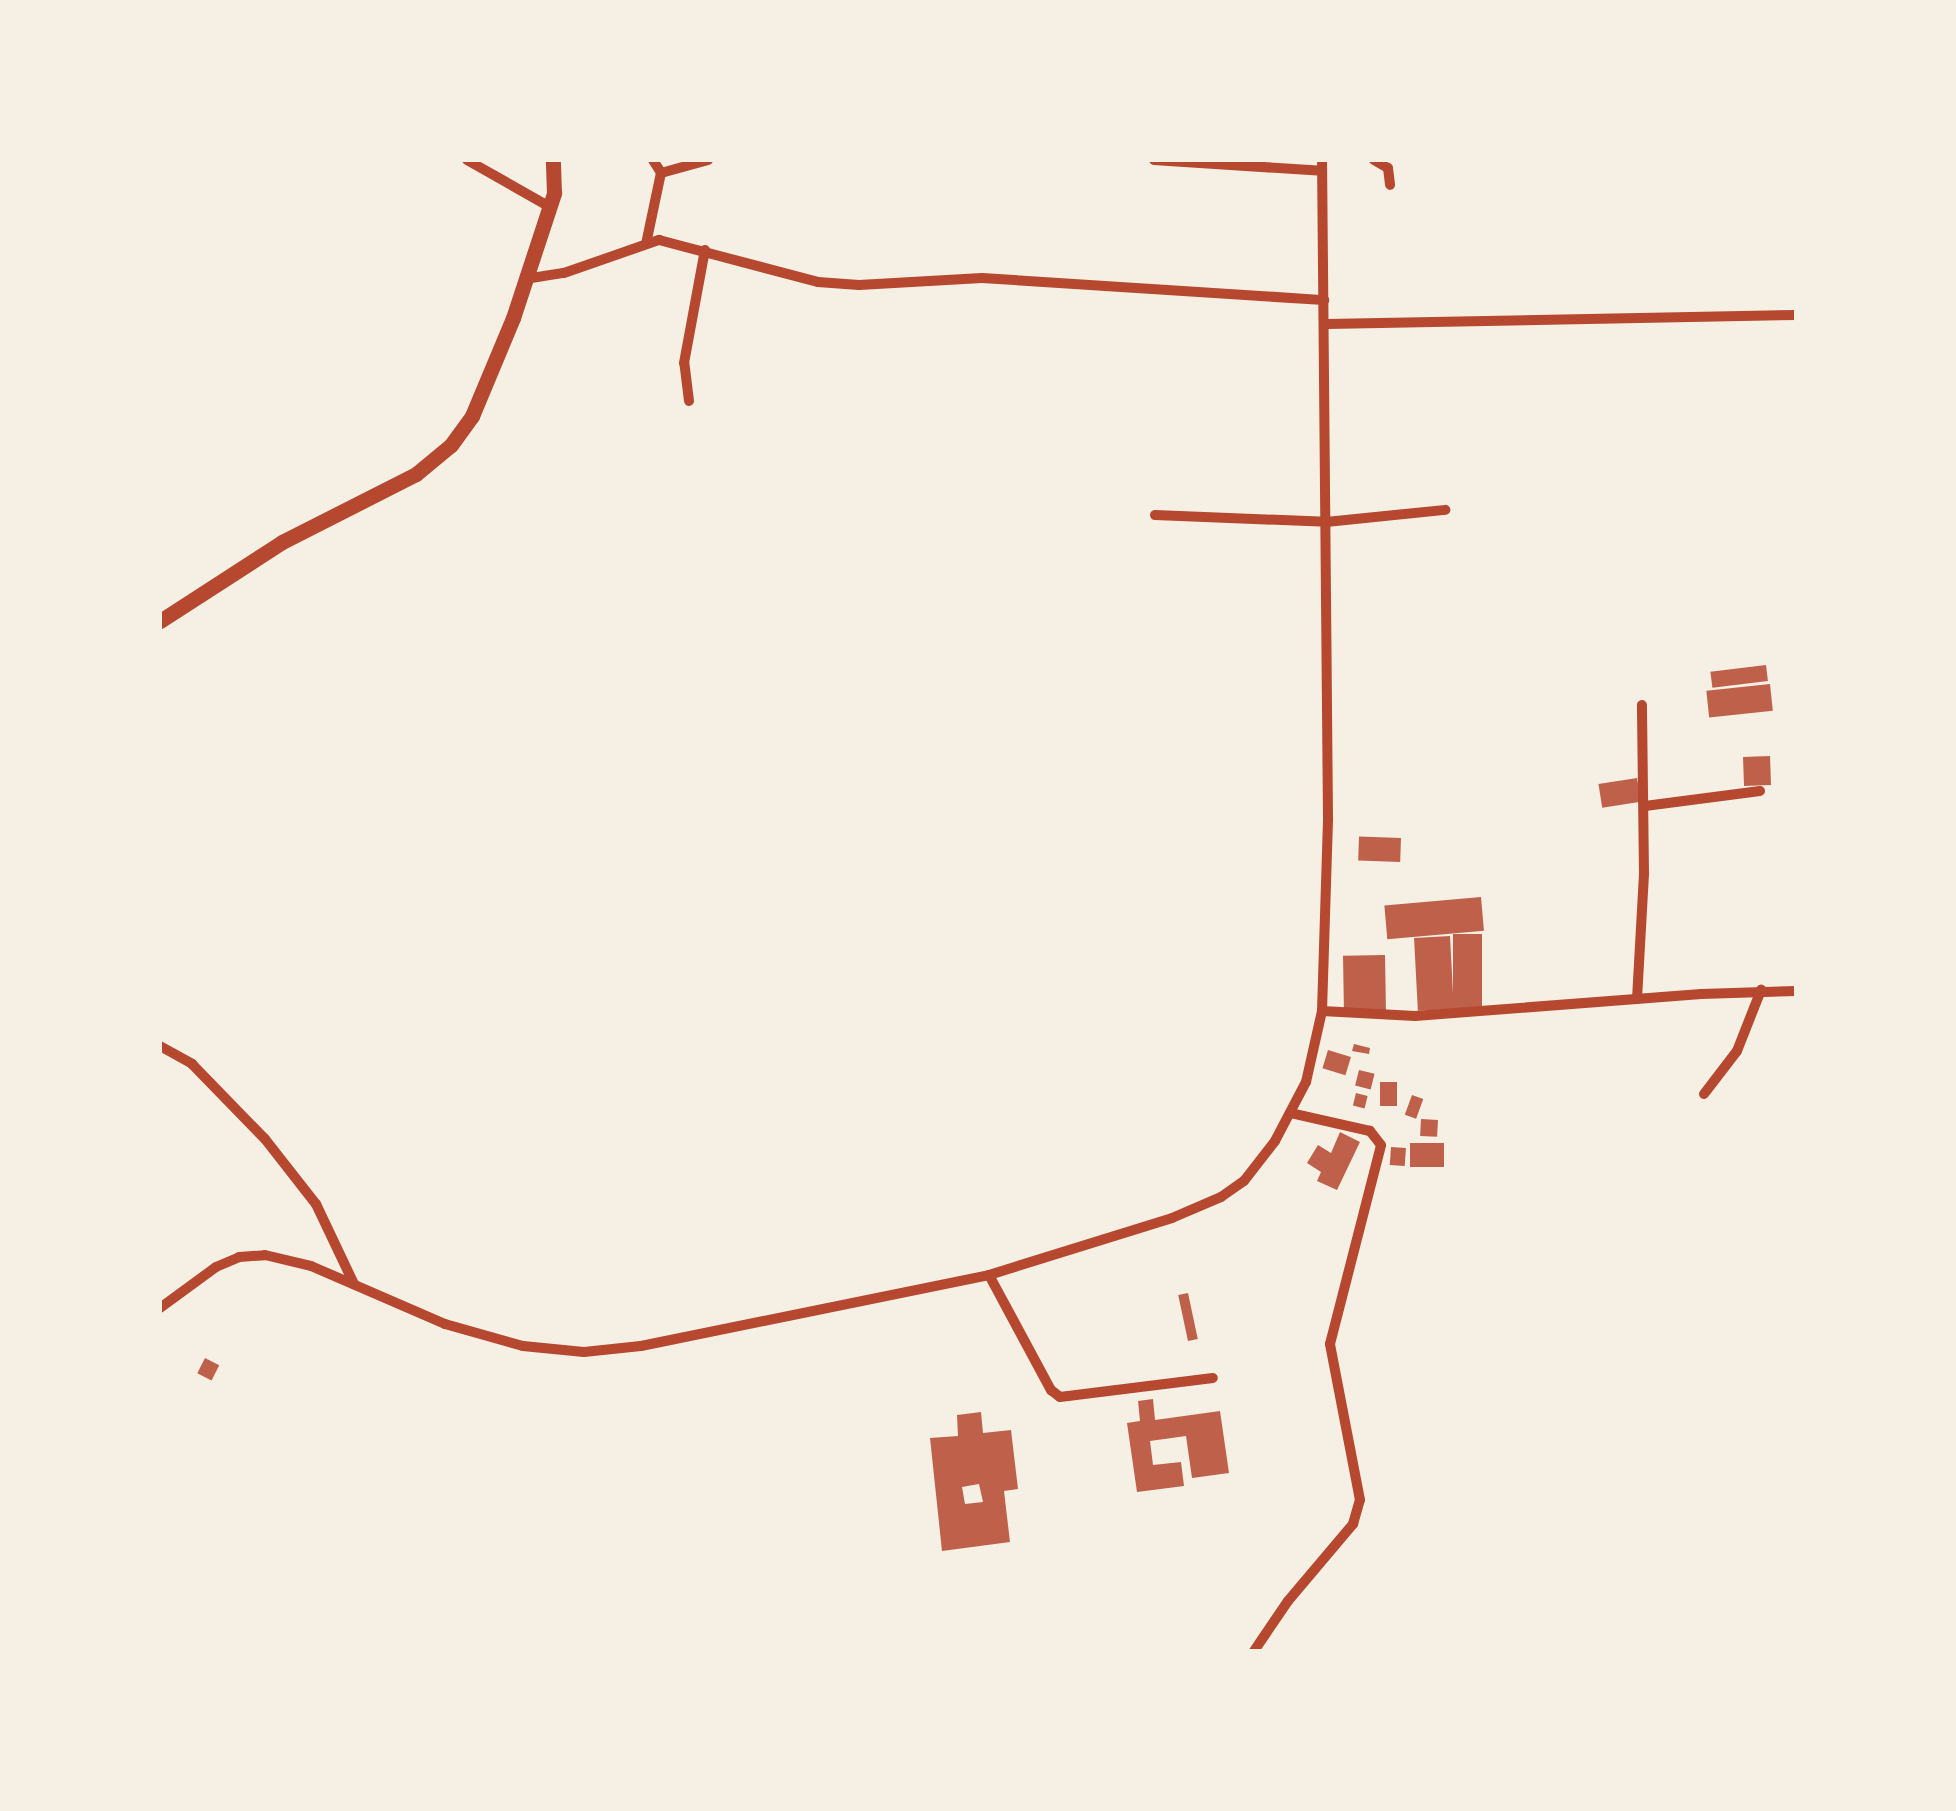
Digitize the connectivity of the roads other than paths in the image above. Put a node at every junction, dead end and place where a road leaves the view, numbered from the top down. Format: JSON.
{"nodes":[{"id":1,"x":467,"y":160,"type":"edge"},
{"id":2,"x":553,"y":160,"type":"edge"},
{"id":3,"x":653,"y":160,"type":"edge"},
{"id":4,"x":708,"y":160,"type":"edge"},
{"id":5,"x":1154,"y":160,"type":"edge"},
{"id":6,"x":1374,"y":160,"type":"edge"},
{"id":7,"x":1322,"y":166,"type":"edge"},
{"id":8,"x":661,"y":173,"type":"junction"},
{"id":9,"x":1390,"y":186,"type":"dead end"},
{"id":10,"x":550,"y":208,"type":"junction"},
{"id":11,"x":646,"y":244,"type":"junction"},
{"id":12,"x":705,"y":250,"type":"junction"},
{"id":13,"x":525,"y":279,"type":"junction"},
{"id":14,"x":1324,"y":300,"type":"junction"},
{"id":15,"x":1796,"y":315,"type":"edge"},
{"id":16,"x":1326,"y":324,"type":"junction"},
{"id":17,"x":689,"y":401,"type":"dead end"},
{"id":18,"x":1445,"y":510,"type":"dead end"},
{"id":19,"x":1155,"y":516,"type":"dead end"},
{"id":20,"x":1326,"y":522,"type":"junction"},
{"id":21,"x":160,"y":621,"type":"edge"},
{"id":22,"x":1642,"y":705,"type":"dead end"},
{"id":23,"x":1760,"y":791,"type":"dead end"},
{"id":24,"x":1645,"y":806,"type":"junction"},
{"id":25,"x":1761,"y":990,"type":"junction"},
{"id":26,"x":1796,"y":992,"type":"edge"},
{"id":27,"x":1636,"y":1000,"type":"junction"},
{"id":28,"x":1322,"y":1011,"type":"junction"},
{"id":29,"x":160,"y":1046,"type":"edge"},
{"id":30,"x":1704,"y":1094,"type":"dead end"},
{"id":31,"x":1290,"y":1114,"type":"junction"},
{"id":32,"x":989,"y":1275,"type":"junction"},
{"id":33,"x":354,"y":1284,"type":"junction"},
{"id":34,"x":160,"y":1308,"type":"edge"},
{"id":35,"x":1214,"y":1378,"type":"dead end"},
{"id":36,"x":1254,"y":1651,"type":"edge"}],
"edges":[{"from":1,"to":10,"type":"street"},
{"from":2,"to":10,"type":"main road"},
{"from":3,"to":8,"type":"street"},
{"from":4,"to":8,"type":"street"},
{"from":5,"to":7,"type":"street"},
{"from":6,"to":9,"type":"street"},
{"from":7,"to":14,"type":"street"},
{"from":8,"to":11,"type":"street"},
{"from":10,"to":13,"type":"main road"},
{"from":11,"to":12,"type":"street"},
{"from":11,"to":13,"type":"street"},
{"from":12,"to":14,"type":"street"},
{"from":12,"to":17,"type":"street"},
{"from":13,"to":21,"type":"main road"},
{"from":14,"to":16,"type":"street"},
{"from":15,"to":16,"type":"street"},
{"from":16,"to":20,"type":"street"},
{"from":18,"to":20,"type":"street"},
{"from":19,"to":20,"type":"street"},
{"from":20,"to":28,"type":"street"},
{"from":22,"to":24,"type":"street"},
{"from":23,"to":24,"type":"street"},
{"from":24,"to":27,"type":"street"},
{"from":25,"to":26,"type":"street"},
{"from":25,"to":27,"type":"street"},
{"from":25,"to":30,"type":"street"},
{"from":27,"to":28,"type":"street"},
{"from":28,"to":31,"type":"street"},
{"from":29,"to":33,"type":"street"},
{"from":31,"to":32,"type":"street"},
{"from":31,"to":36,"type":"street"},
{"from":32,"to":33,"type":"street"},
{"from":32,"to":35,"type":"street"},
{"from":33,"to":34,"type":"street"}]}
